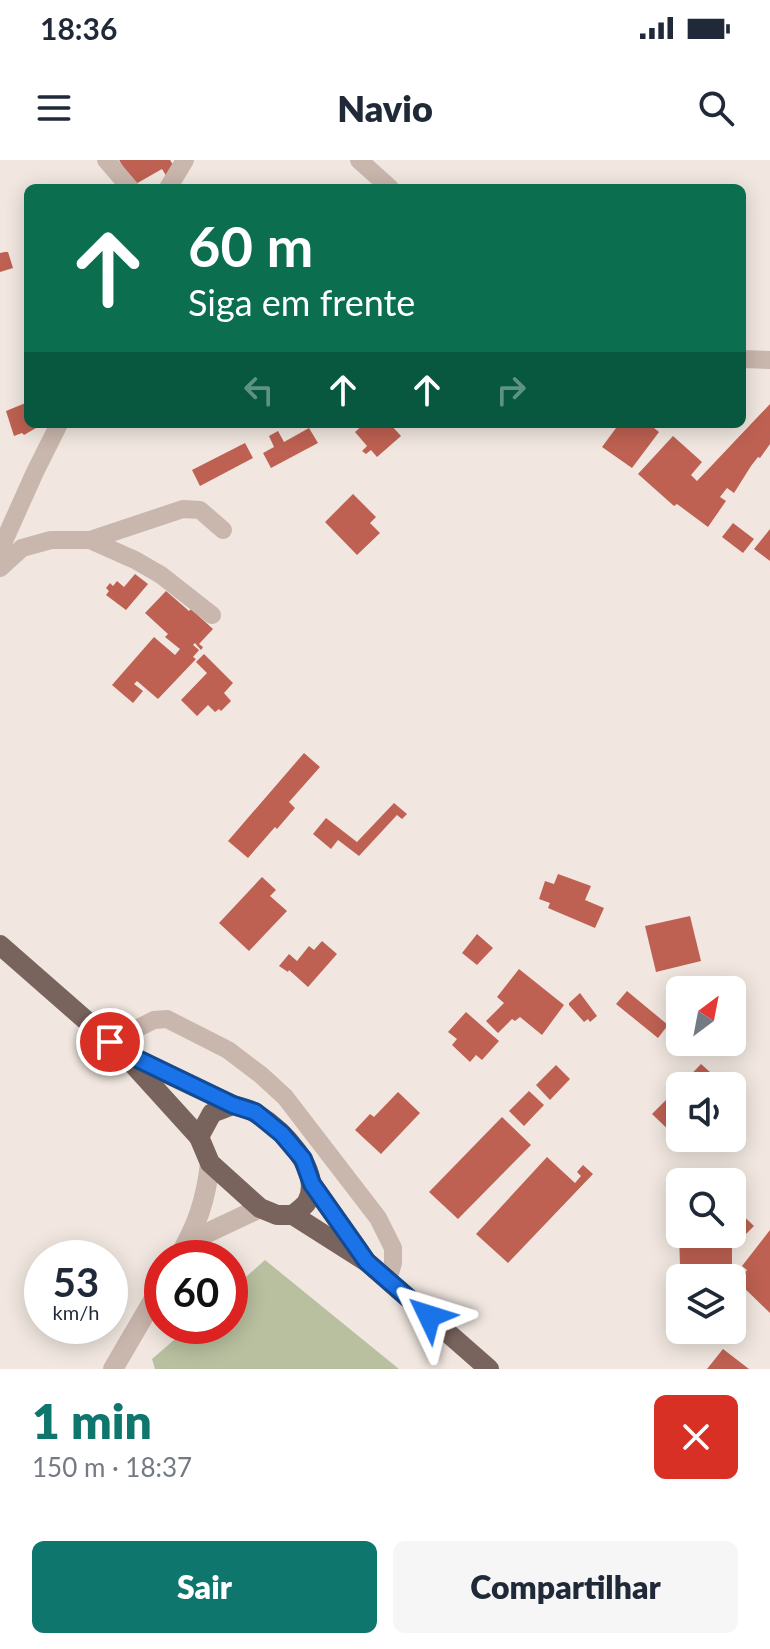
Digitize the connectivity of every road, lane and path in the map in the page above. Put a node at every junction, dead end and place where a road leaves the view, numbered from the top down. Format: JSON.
{"nodes":[{"id":1,"x":106,"y":160,"type":"edge"},
{"id":2,"x":185,"y":160,"type":"edge"},
{"id":3,"x":359,"y":160,"type":"edge"},
{"id":4,"x":127,"y":184,"type":"edge"},
{"id":5,"x":170,"y":184,"type":"edge"},
{"id":6,"x":386,"y":184,"type":"edge"},
{"id":7,"x":746,"y":359,"type":"edge"},
{"id":8,"x":770,"y":360,"type":"edge"},
{"id":9,"x":57,"y":428,"type":"edge"},
{"id":10,"x":223,"y":530,"type":"dead end"},
{"id":11,"x":90,"y":540,"type":"junction"},
{"id":12,"x":0,"y":550,"type":"edge"},
{"id":13,"x":0,"y":568,"type":"edge"},
{"id":14,"x":212,"y":615,"type":"dead end"},
{"id":15,"x":0,"y":945,"type":"edge"},
{"id":16,"x":115,"y":1047,"type":"junction"},
{"id":17,"x":233,"y":1105,"type":"junction"},
{"id":18,"x":199,"y":1137,"type":"junction"},
{"id":19,"x":210,"y":1163,"type":"junction"},
{"id":20,"x":312,"y":1184,"type":"junction"},
{"id":21,"x":260,"y":1208,"type":"junction"},
{"id":22,"x":293,"y":1215,"type":"junction"},
{"id":23,"x":187,"y":1240,"type":"edge"},
{"id":24,"x":198,"y":1240,"type":"edge"},
{"id":25,"x":367,"y":1262,"type":"junction"},
{"id":26,"x":388,"y":1280,"type":"junction"},
{"id":27,"x":144,"y":1316,"type":"edge"},
{"id":28,"x":113,"y":1369,"type":"edge"},
{"id":29,"x":489,"y":1369,"type":"edge"}],
"edges":[{"from":1,"to":4,"type":"street"},
{"from":2,"to":5,"type":"street"},
{"from":3,"to":6,"type":"street"},
{"from":7,"to":8,"type":"street"},
{"from":9,"to":12,"type":"street"},
{"from":10,"to":11,"type":"street"},
{"from":11,"to":13,"type":"street"},
{"from":11,"to":14,"type":"street"},
{"from":15,"to":16,"type":"main road"},
{"from":16,"to":17,"type":"main road"},
{"from":16,"to":18,"type":"main road"},
{"from":16,"to":26,"type":"street"},
{"from":17,"to":18,"type":"main road"},
{"from":17,"to":20,"type":"main road"},
{"from":18,"to":19,"type":"main road"},
{"from":19,"to":21,"type":"main road"},
{"from":19,"to":23,"type":"street"},
{"from":20,"to":22,"type":"main road"},
{"from":20,"to":25,"type":"main road"},
{"from":21,"to":22,"type":"main road"},
{"from":21,"to":24,"type":"street"},
{"from":22,"to":25,"type":"main road"},
{"from":25,"to":26,"type":"main road"},
{"from":26,"to":29,"type":"main road"},
{"from":27,"to":28,"type":"street"}]}
